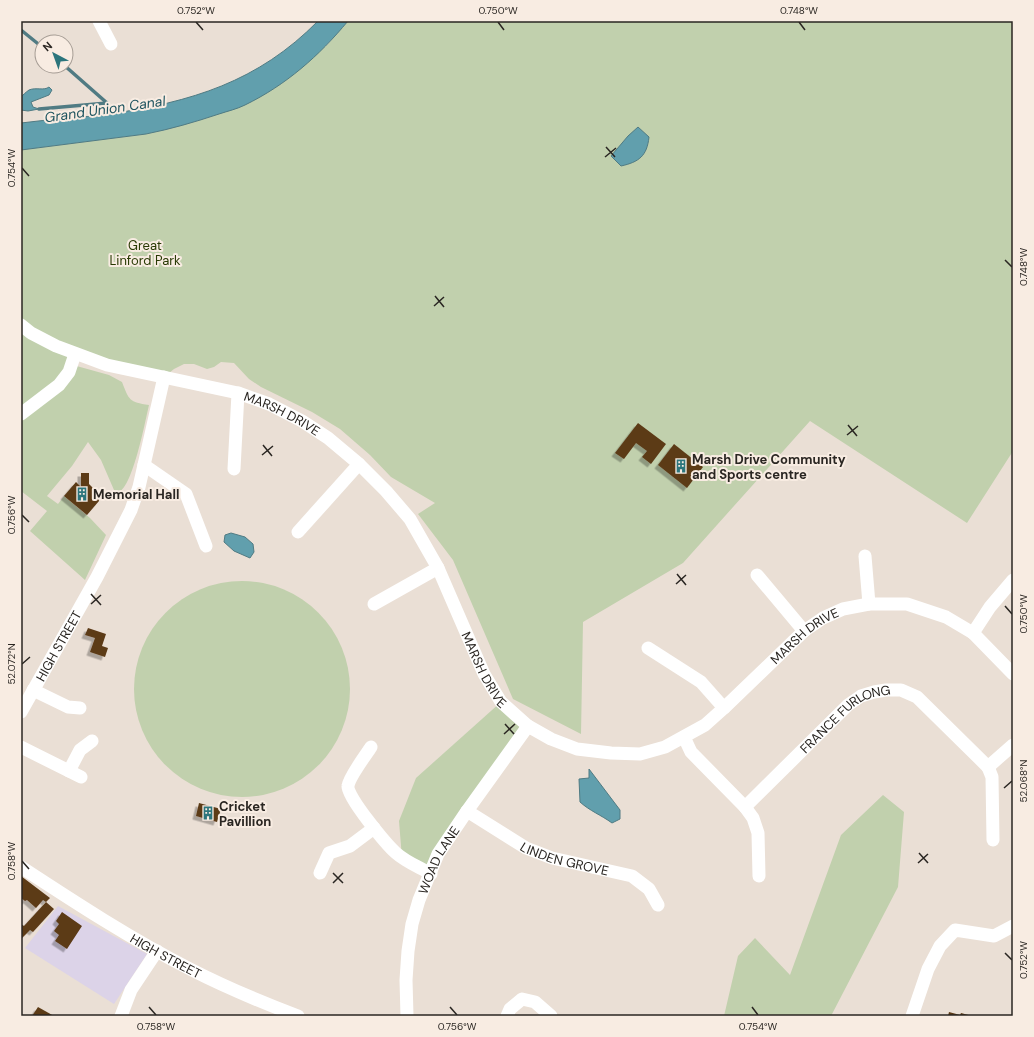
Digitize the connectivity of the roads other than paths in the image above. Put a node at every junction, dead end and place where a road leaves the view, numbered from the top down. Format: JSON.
{"nodes":[{"id":1,"x":99,"y":21,"type":"edge"},
{"id":2,"x":111,"y":44,"type":"dead end"},
{"id":3,"x":21,"y":325,"type":"edge"},
{"id":4,"x":76,"y":354,"type":"junction"},
{"id":5,"x":164,"y":377,"type":"junction"},
{"id":6,"x":238,"y":393,"type":"junction"},
{"id":7,"x":21,"y":414,"type":"edge"},
{"id":8,"x":359,"y":464,"type":"junction"},
{"id":9,"x":144,"y":465,"type":"junction"},
{"id":10,"x":234,"y":469,"type":"dead end"},
{"id":11,"x":298,"y":532,"type":"dead end"},
{"id":12,"x":206,"y":546,"type":"dead end"},
{"id":13,"x":865,"y":556,"type":"dead end"},
{"id":14,"x":438,"y":568,"type":"junction"},
{"id":15,"x":757,"y":576,"type":"dead end"},
{"id":16,"x":1013,"y":580,"type":"edge"},
{"id":17,"x":374,"y":604,"type":"dead end"},
{"id":18,"x":869,"y":604,"type":"junction"},
{"id":19,"x":804,"y":631,"type":"junction"},
{"id":20,"x":973,"y":633,"type":"junction"},
{"id":21,"x":648,"y":648,"type":"dead end"},
{"id":22,"x":1013,"y":674,"type":"edge"},
{"id":23,"x":33,"y":690,"type":"junction"},
{"id":24,"x":80,"y":708,"type":"dead end"},
{"id":25,"x":724,"y":708,"type":"junction"},
{"id":26,"x":21,"y":712,"type":"edge"},
{"id":27,"x":528,"y":726,"type":"junction"},
{"id":28,"x":684,"y":737,"type":"junction"},
{"id":29,"x":92,"y":741,"type":"dead end"},
{"id":30,"x":1013,"y":745,"type":"edge"},
{"id":31,"x":21,"y":747,"type":"edge"},
{"id":32,"x":371,"y":747,"type":"dead end"},
{"id":33,"x":988,"y":767,"type":"junction"},
{"id":34,"x":69,"y":771,"type":"junction"},
{"id":35,"x":81,"y":777,"type":"dead end"},
{"id":36,"x":745,"y":807,"type":"junction"},
{"id":37,"x":467,"y":811,"type":"junction"},
{"id":38,"x":374,"y":828,"type":"junction"},
{"id":39,"x":993,"y":840,"type":"dead end"},
{"id":40,"x":21,"y":867,"type":"edge"},
{"id":41,"x":320,"y":873,"type":"dead end"},
{"id":42,"x":431,"y":874,"type":"junction"},
{"id":43,"x":759,"y":876,"type":"dead end"},
{"id":44,"x":658,"y":905,"type":"dead end"},
{"id":45,"x":1013,"y":926,"type":"edge"},
{"id":46,"x":157,"y":951,"type":"junction"},
{"id":47,"x":121,"y":1016,"type":"edge"},
{"id":48,"x":298,"y":1016,"type":"edge"},
{"id":49,"x":407,"y":1016,"type":"edge"},
{"id":50,"x":508,"y":1016,"type":"edge"},
{"id":51,"x":551,"y":1016,"type":"edge"},
{"id":52,"x":912,"y":1016,"type":"edge"}],
"edges":[{"from":1,"to":2,"type":"street"},
{"from":3,"to":4,"type":"street","name":"MARSH DRIVE"},
{"from":4,"to":5,"type":"street","name":"MARSH DRIVE"},
{"from":4,"to":7,"type":"street"},
{"from":5,"to":6,"type":"street","name":"MARSH DRIVE"},
{"from":5,"to":9,"type":"street","name":"HIGH STREET"},
{"from":6,"to":8,"type":"street","name":"MARSH DRIVE"},
{"from":6,"to":10,"type":"street"},
{"from":8,"to":11,"type":"street"},
{"from":8,"to":14,"type":"street","name":"MARSH DRIVE"},
{"from":9,"to":12,"type":"street"},
{"from":9,"to":23,"type":"street","name":"HIGH STREET"},
{"from":13,"to":18,"type":"street"},
{"from":14,"to":17,"type":"street"},
{"from":14,"to":27,"type":"street","name":"MARSH DRIVE"},
{"from":15,"to":19,"type":"street"},
{"from":16,"to":20,"type":"street"},
{"from":18,"to":19,"type":"street","name":"MARSH DRIVE"},
{"from":18,"to":20,"type":"street","name":"MARSH DRIVE"},
{"from":19,"to":25,"type":"street","name":"MARSH DRIVE"},
{"from":20,"to":22,"type":"street","name":"MARSH DRIVE"},
{"from":21,"to":25,"type":"street"},
{"from":23,"to":24,"type":"street"},
{"from":23,"to":26,"type":"street","name":"HIGH STREET"},
{"from":25,"to":28,"type":"street","name":"MARSH DRIVE"},
{"from":27,"to":28,"type":"street","name":"MARSH DRIVE"},
{"from":27,"to":37,"type":"street","name":"WOAD LANE"},
{"from":28,"to":36,"type":"street"},
{"from":29,"to":34,"type":"street"},
{"from":30,"to":33,"type":"street"},
{"from":31,"to":34,"type":"street"},
{"from":32,"to":38,"type":"street"},
{"from":33,"to":36,"type":"street","name":"FRANCE FURLONG"},
{"from":33,"to":39,"type":"street"},
{"from":34,"to":35,"type":"street"},
{"from":36,"to":43,"type":"street"},
{"from":37,"to":42,"type":"street","name":"WOAD LANE"},
{"from":37,"to":44,"type":"street","name":"LINDEN GROVE"},
{"from":38,"to":41,"type":"street"},
{"from":38,"to":42,"type":"street"},
{"from":40,"to":46,"type":"street","name":"HIGH STREET"},
{"from":42,"to":49,"type":"street","name":"WOAD LANE"},
{"from":45,"to":52,"type":"street"},
{"from":46,"to":47,"type":"street"},
{"from":46,"to":48,"type":"street","name":"HIGH STREET"},
{"from":50,"to":51,"type":"street"}]}
